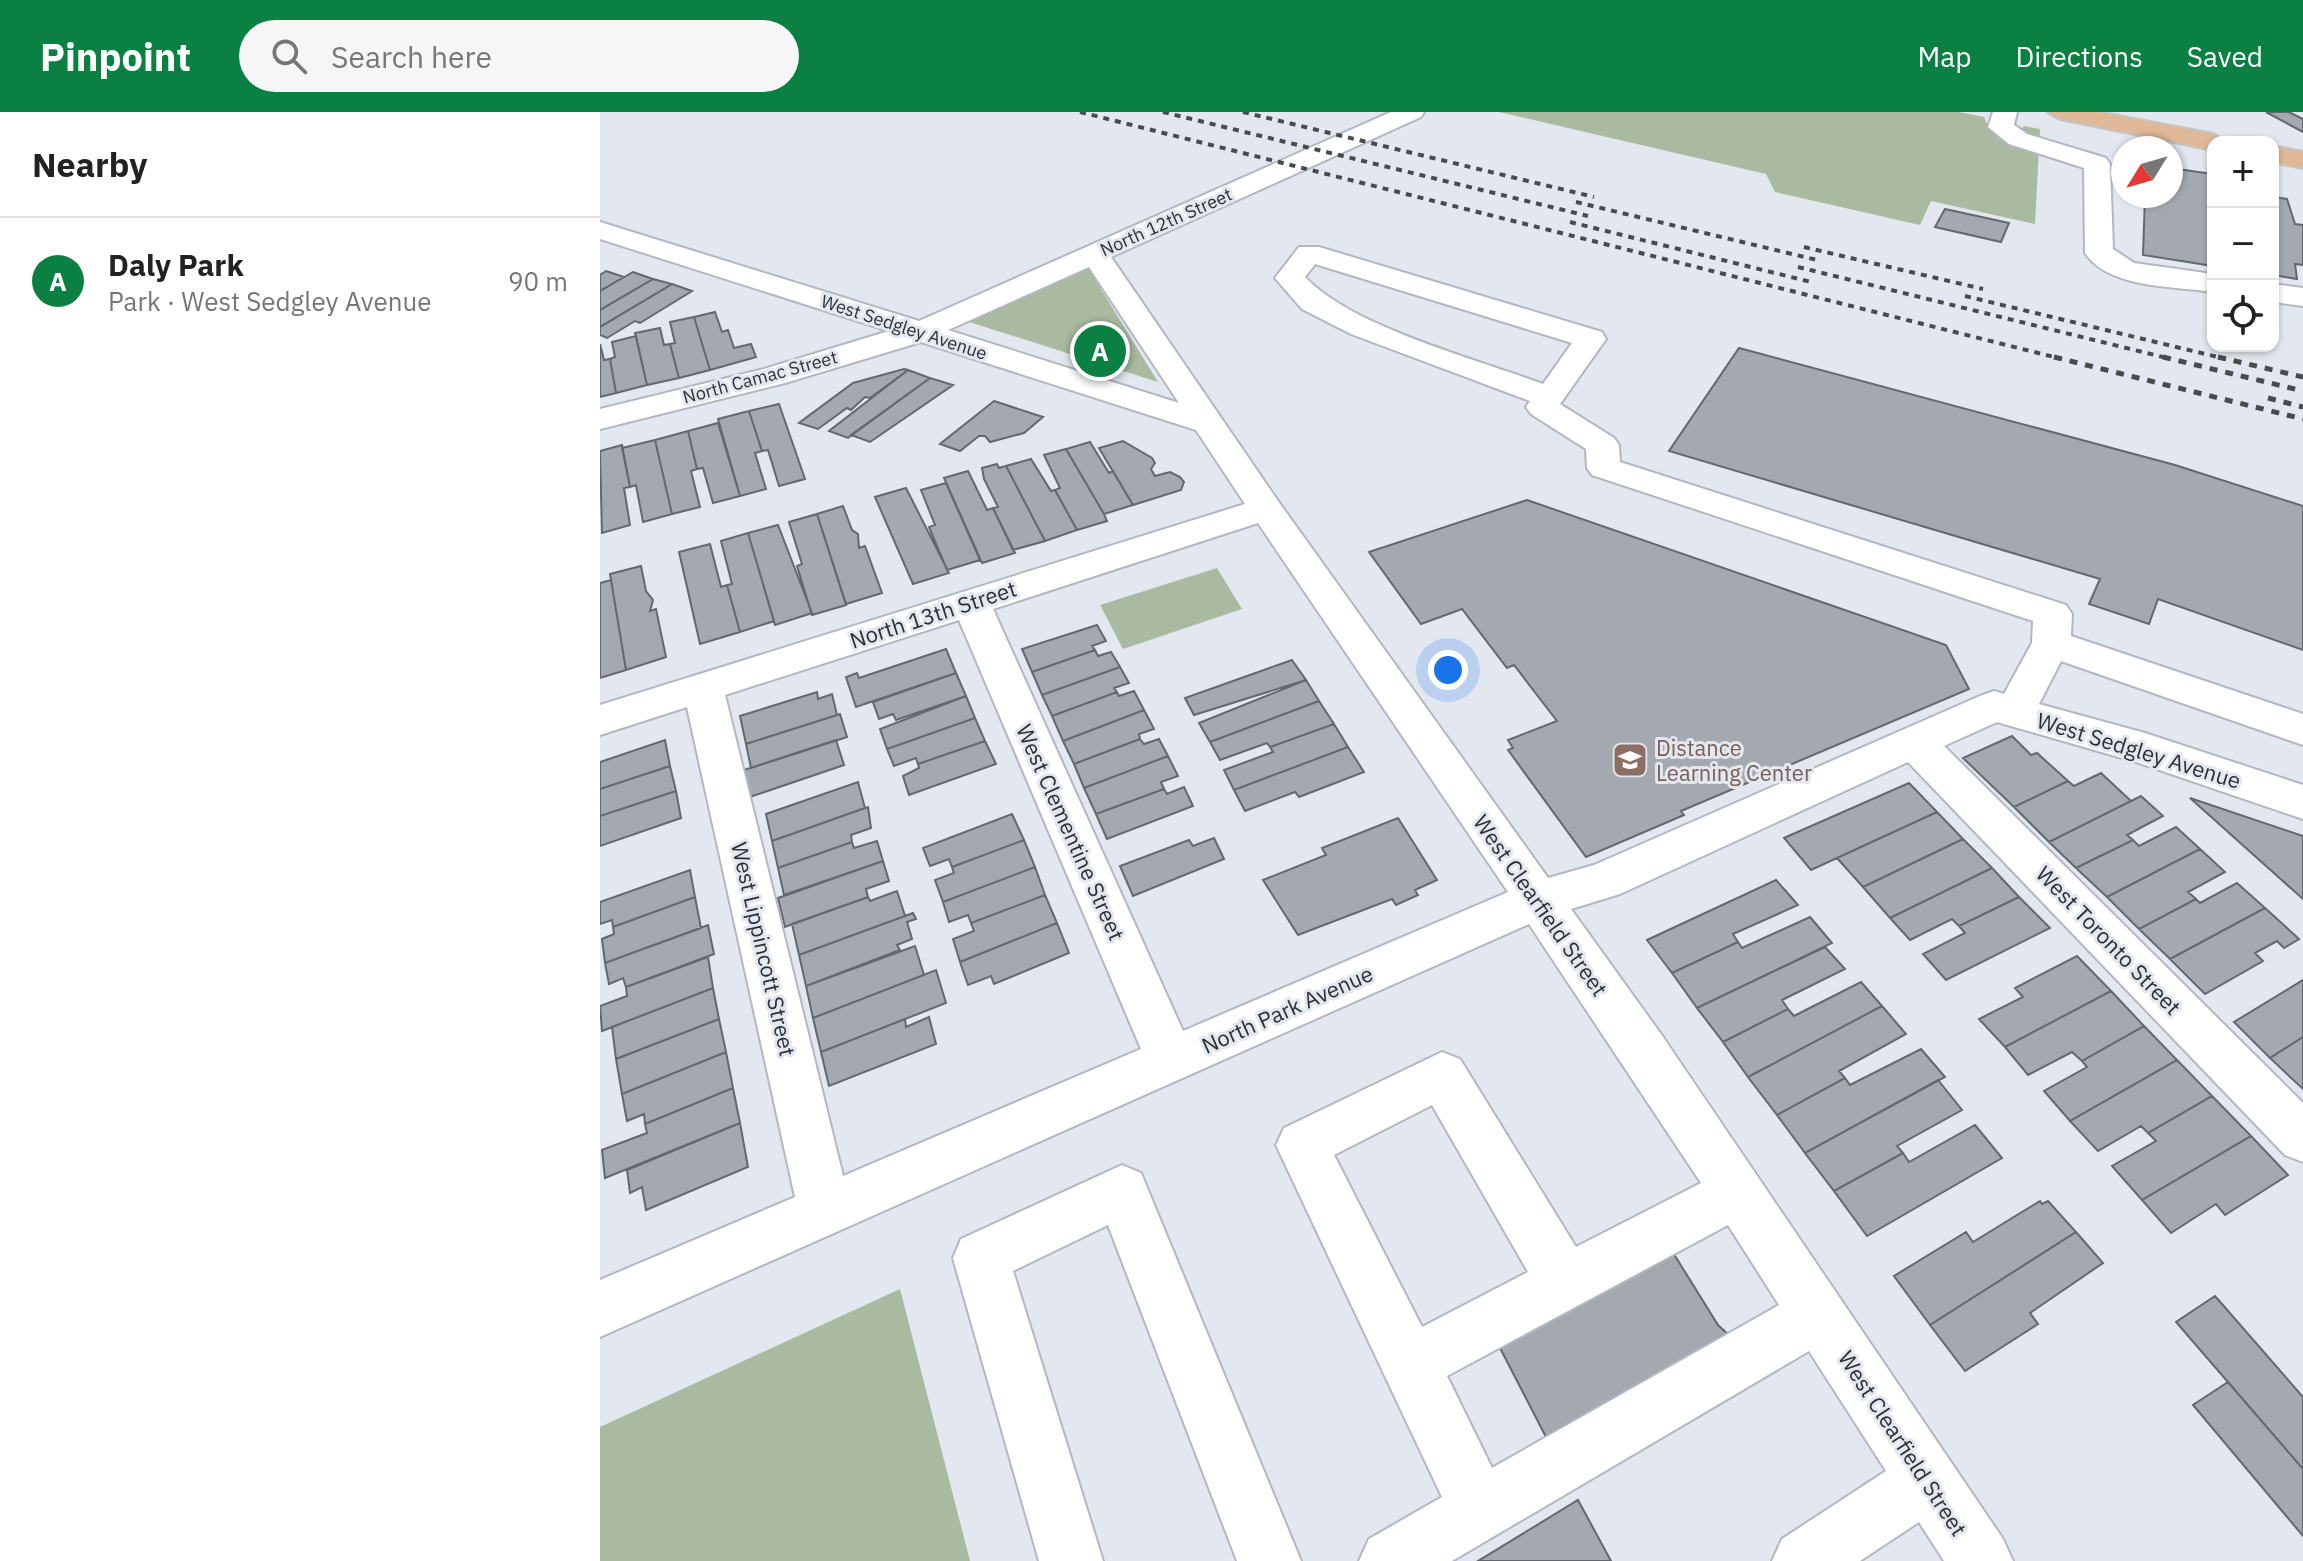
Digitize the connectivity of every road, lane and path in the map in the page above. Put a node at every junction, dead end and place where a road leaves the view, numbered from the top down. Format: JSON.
{"nodes":[{"id":1,"x":1412,"y":112,"type":"edge"},
{"id":2,"x":2005,"y":112,"type":"edge"},
{"id":3,"x":2060,"y":112,"type":"edge"},
{"id":4,"x":2207,"y":141,"type":"edge"},
{"id":5,"x":2279,"y":155,"type":"edge"},
{"id":6,"x":2303,"y":160,"type":"edge"},
{"id":7,"x":600,"y":230,"type":"edge"},
{"id":8,"x":1095,"y":254,"type":"junction"},
{"id":9,"x":2207,"y":282,"type":"edge"},
{"id":10,"x":2279,"y":294,"type":"edge"},
{"id":11,"x":2303,"y":297,"type":"edge"},
{"id":12,"x":920,"y":332,"type":"junction"},
{"id":13,"x":1549,"y":397,"type":"junction"},
{"id":14,"x":600,"y":419,"type":"edge"},
{"id":15,"x":1209,"y":423,"type":"junction"},
{"id":16,"x":1266,"y":509,"type":"junction"},
{"id":17,"x":971,"y":603,"type":"junction"},
{"id":18,"x":2051,"y":643,"type":"junction"},
{"id":19,"x":703,"y":687,"type":"junction"},
{"id":20,"x":1995,"y":713,"type":"junction"},
{"id":21,"x":600,"y":720,"type":"edge"},
{"id":22,"x":2303,"y":730,"type":"edge"},
{"id":23,"x":1915,"y":743,"type":"junction"},
{"id":24,"x":2303,"y":802,"type":"edge"},
{"id":25,"x":1536,"y":900,"type":"junction"},
{"id":26,"x":1171,"y":1060,"type":"junction"},
{"id":27,"x":2303,"y":1138,"type":"edge"},
{"id":28,"x":1737,"y":1192,"type":"junction"},
{"id":29,"x":825,"y":1211,"type":"junction"},
{"id":30,"x":1566,"y":1283,"type":"junction"},
{"id":31,"x":600,"y":1309,"type":"edge"},
{"id":32,"x":1818,"y":1314,"type":"junction"},
{"id":33,"x":1410,"y":1364,"type":"junction"},
{"id":34,"x":1927,"y":1480,"type":"junction"},
{"id":35,"x":1480,"y":1509,"type":"junction"},
{"id":36,"x":1071,"y":1561,"type":"edge"},
{"id":37,"x":1269,"y":1561,"type":"edge"},
{"id":38,"x":1391,"y":1561,"type":"edge"},
{"id":39,"x":1804,"y":1561,"type":"edge"},
{"id":40,"x":1981,"y":1561,"type":"edge"}],
"edges":[{"from":1,"to":8,"type":"street","name":"North 12th Street"},
{"from":2,"to":9,"type":"street"},
{"from":3,"to":4,"type":"main road"},
{"from":5,"to":6,"type":"main road"},
{"from":7,"to":12,"type":"street","name":"West Sedgley Avenue"},
{"from":8,"to":12,"type":"street","name":"North 12th Street"},
{"from":8,"to":15,"type":"street","name":"West Clearfield Street"},
{"from":10,"to":11,"type":"street"},
{"from":12,"to":14,"type":"street","name":"North Camac Street"},
{"from":12,"to":15,"type":"street","name":"West Sedgley Avenue"},
{"from":13,"to":13,"type":"street"},
{"from":13,"to":18,"type":"street"},
{"from":15,"to":16,"type":"street","name":"West Clearfield Street"},
{"from":16,"to":17,"type":"street","name":"North 13th Street"},
{"from":16,"to":25,"type":"street","name":"West Clearfield Street"},
{"from":17,"to":19,"type":"street","name":"North 13th Street"},
{"from":17,"to":26,"type":"street","name":"West Clementine Street"},
{"from":18,"to":20,"type":"street"},
{"from":18,"to":22,"type":"street"},
{"from":19,"to":21,"type":"street","name":"North 13th Street"},
{"from":19,"to":29,"type":"street","name":"West Lippincott Street"},
{"from":20,"to":23,"type":"street","name":"North Park Avenue"},
{"from":20,"to":24,"type":"street","name":"West Sedgley Avenue"},
{"from":23,"to":25,"type":"street","name":"North Park Avenue"},
{"from":23,"to":27,"type":"street","name":"West Toronto Street"},
{"from":25,"to":26,"type":"street","name":"North Park Avenue"},
{"from":25,"to":28,"type":"street","name":"West Clearfield Street"},
{"from":26,"to":29,"type":"street","name":"North Park Avenue"},
{"from":28,"to":30,"type":"street"},
{"from":28,"to":32,"type":"street","name":"West Clearfield Street"},
{"from":29,"to":31,"type":"street","name":"North Park Avenue"},
{"from":30,"to":33,"type":"street"},
{"from":30,"to":33,"type":"street"},
{"from":32,"to":34,"type":"street","name":"West Clearfield Street"},
{"from":32,"to":35,"type":"street"},
{"from":33,"to":35,"type":"street"},
{"from":34,"to":39,"type":"street"},
{"from":34,"to":40,"type":"street","name":"West Clearfield Street"},
{"from":35,"to":38,"type":"street"},
{"from":36,"to":37,"type":"street"}]}
